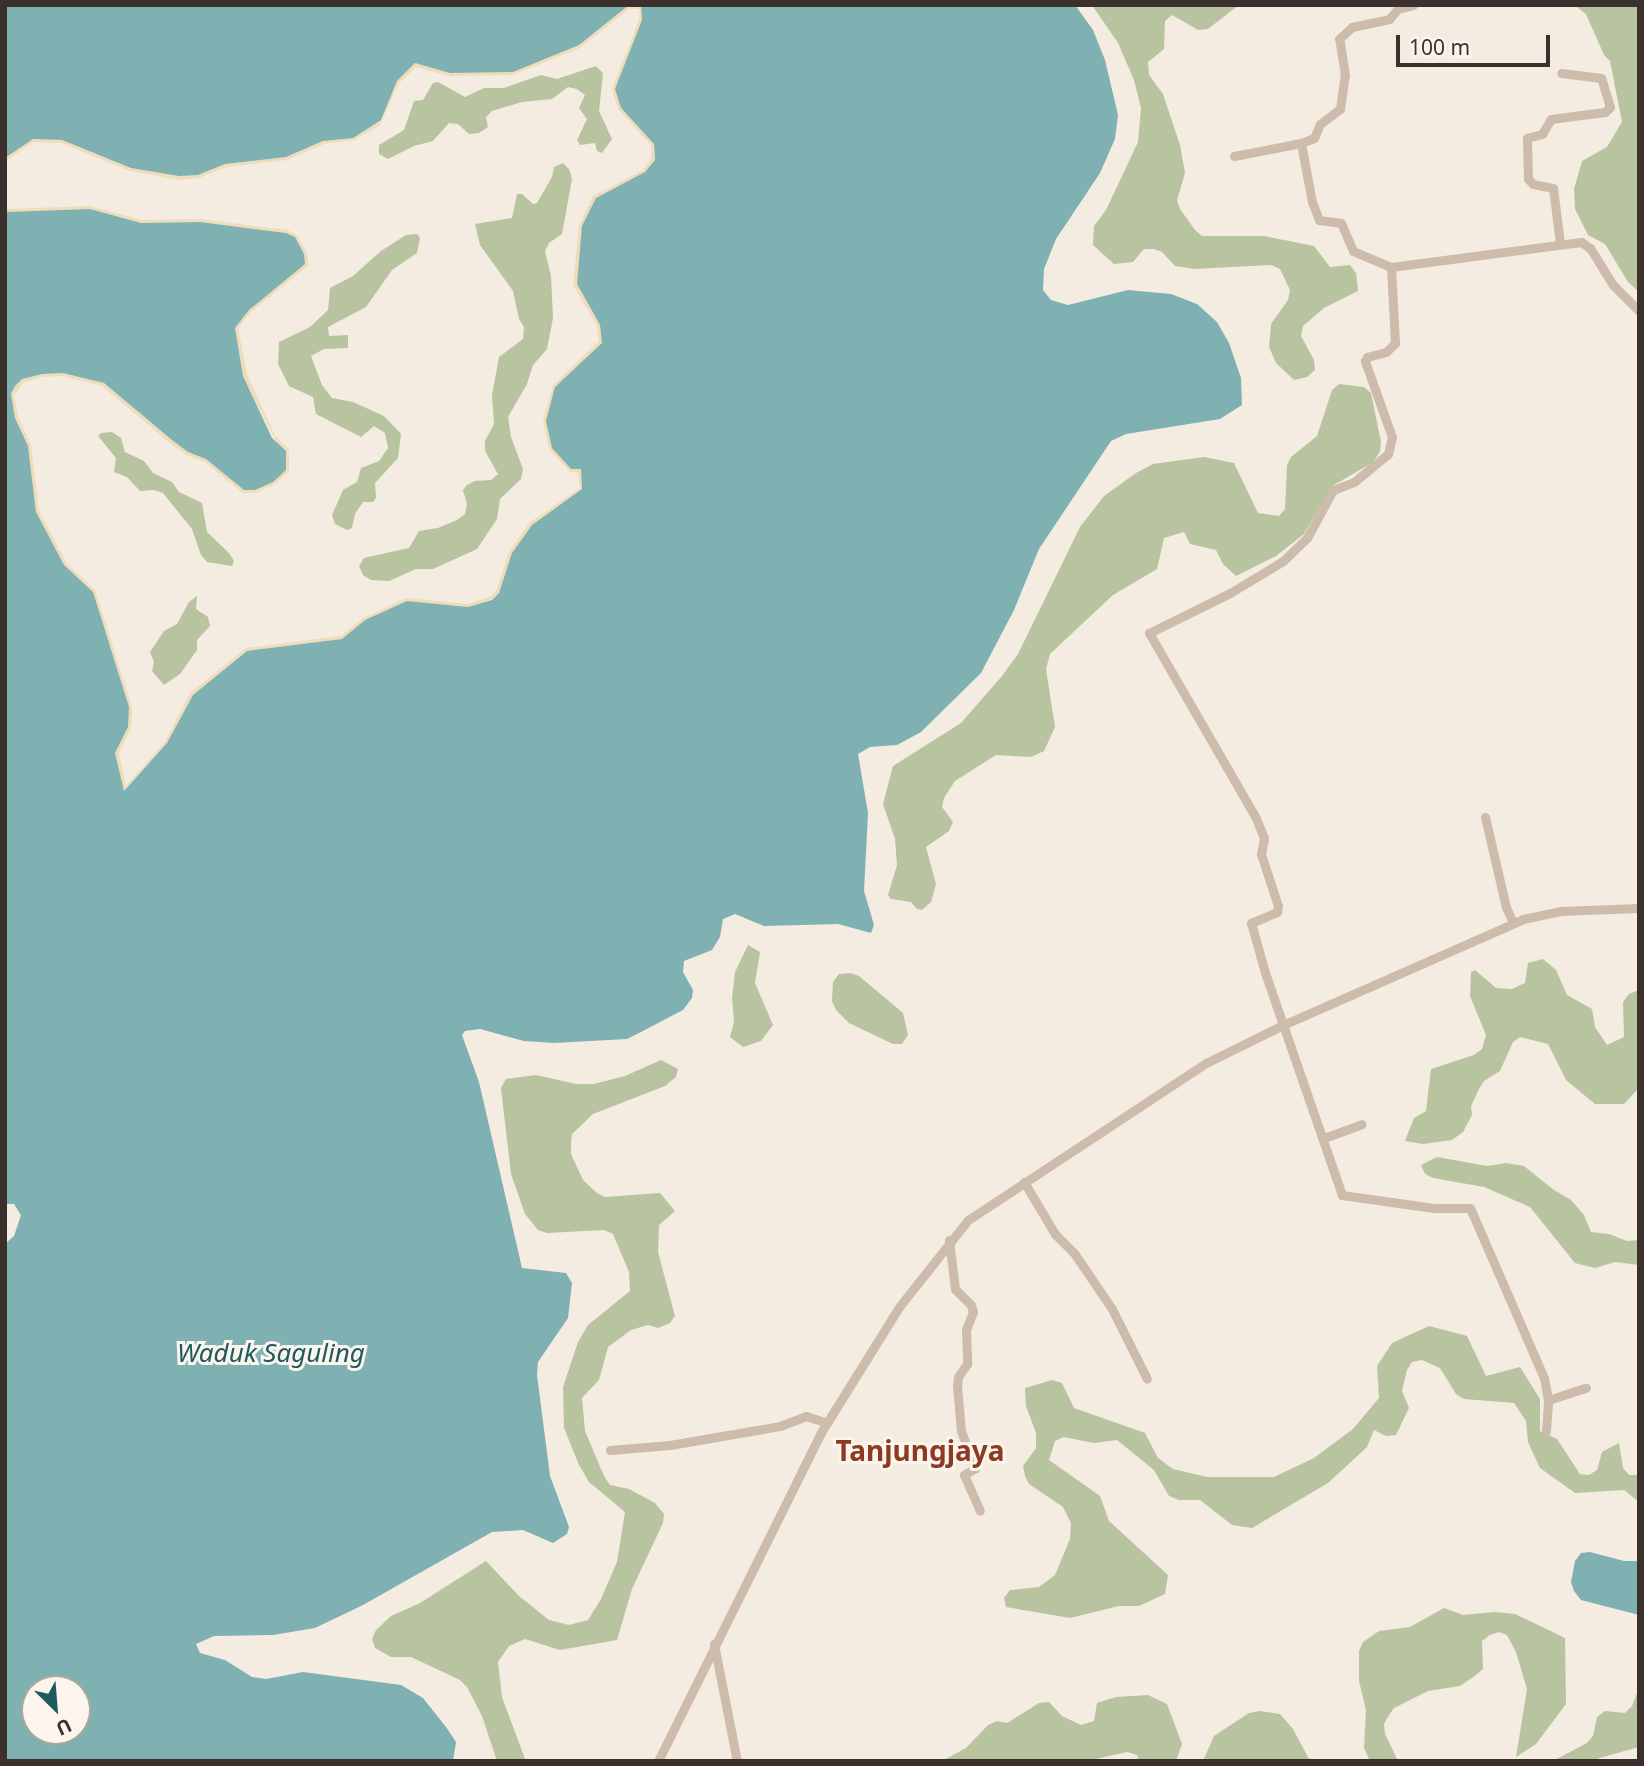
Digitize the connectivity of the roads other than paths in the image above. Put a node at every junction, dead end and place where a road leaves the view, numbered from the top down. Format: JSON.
{"nodes":[{"id":1,"x":1413,"y":5,"type":"edge"},
{"id":2,"x":1561,"y":73,"type":"dead end"},
{"id":3,"x":1301,"y":143,"type":"junction"},
{"id":4,"x":1234,"y":156,"type":"dead end"},
{"id":5,"x":1560,"y":243,"type":"junction"},
{"id":6,"x":1391,"y":267,"type":"junction"},
{"id":7,"x":1638,"y":310,"type":"edge"},
{"id":8,"x":1485,"y":817,"type":"dead end"},
{"id":9,"x":1639,"y":908,"type":"edge"},
{"id":10,"x":1513,"y":923,"type":"junction"},
{"id":11,"x":1283,"y":1025,"type":"junction"},
{"id":12,"x":1362,"y":1124,"type":"dead end"},
{"id":13,"x":1324,"y":1138,"type":"junction"},
{"id":14,"x":1024,"y":1182,"type":"junction"},
{"id":15,"x":949,"y":1240,"type":"junction"},
{"id":16,"x":1147,"y":1380,"type":"dead end"},
{"id":17,"x":1586,"y":1388,"type":"dead end"},
{"id":18,"x":1548,"y":1400,"type":"junction"},
{"id":19,"x":827,"y":1423,"type":"junction"},
{"id":20,"x":1546,"y":1431,"type":"dead end"},
{"id":21,"x":610,"y":1450,"type":"dead end"},
{"id":22,"x":980,"y":1511,"type":"dead end"},
{"id":23,"x":714,"y":1644,"type":"junction"},
{"id":24,"x":658,"y":1761,"type":"edge"},
{"id":25,"x":737,"y":1761,"type":"edge"}],
"edges":[{"from":1,"to":3,"type":"street"},
{"from":2,"to":5,"type":"street"},
{"from":3,"to":4,"type":"street"},
{"from":3,"to":6,"type":"street"},
{"from":5,"to":6,"type":"street"},
{"from":5,"to":7,"type":"street"},
{"from":6,"to":11,"type":"street"},
{"from":8,"to":10,"type":"street"},
{"from":9,"to":10,"type":"street"},
{"from":10,"to":11,"type":"street"},
{"from":11,"to":13,"type":"street"},
{"from":11,"to":14,"type":"street"},
{"from":12,"to":13,"type":"street"},
{"from":13,"to":18,"type":"street"},
{"from":14,"to":15,"type":"street"},
{"from":14,"to":16,"type":"street"},
{"from":15,"to":19,"type":"street"},
{"from":15,"to":22,"type":"street"},
{"from":17,"to":18,"type":"street"},
{"from":18,"to":20,"type":"street"},
{"from":19,"to":21,"type":"street"},
{"from":19,"to":23,"type":"street"},
{"from":23,"to":24,"type":"street"},
{"from":23,"to":25,"type":"street"}]}
